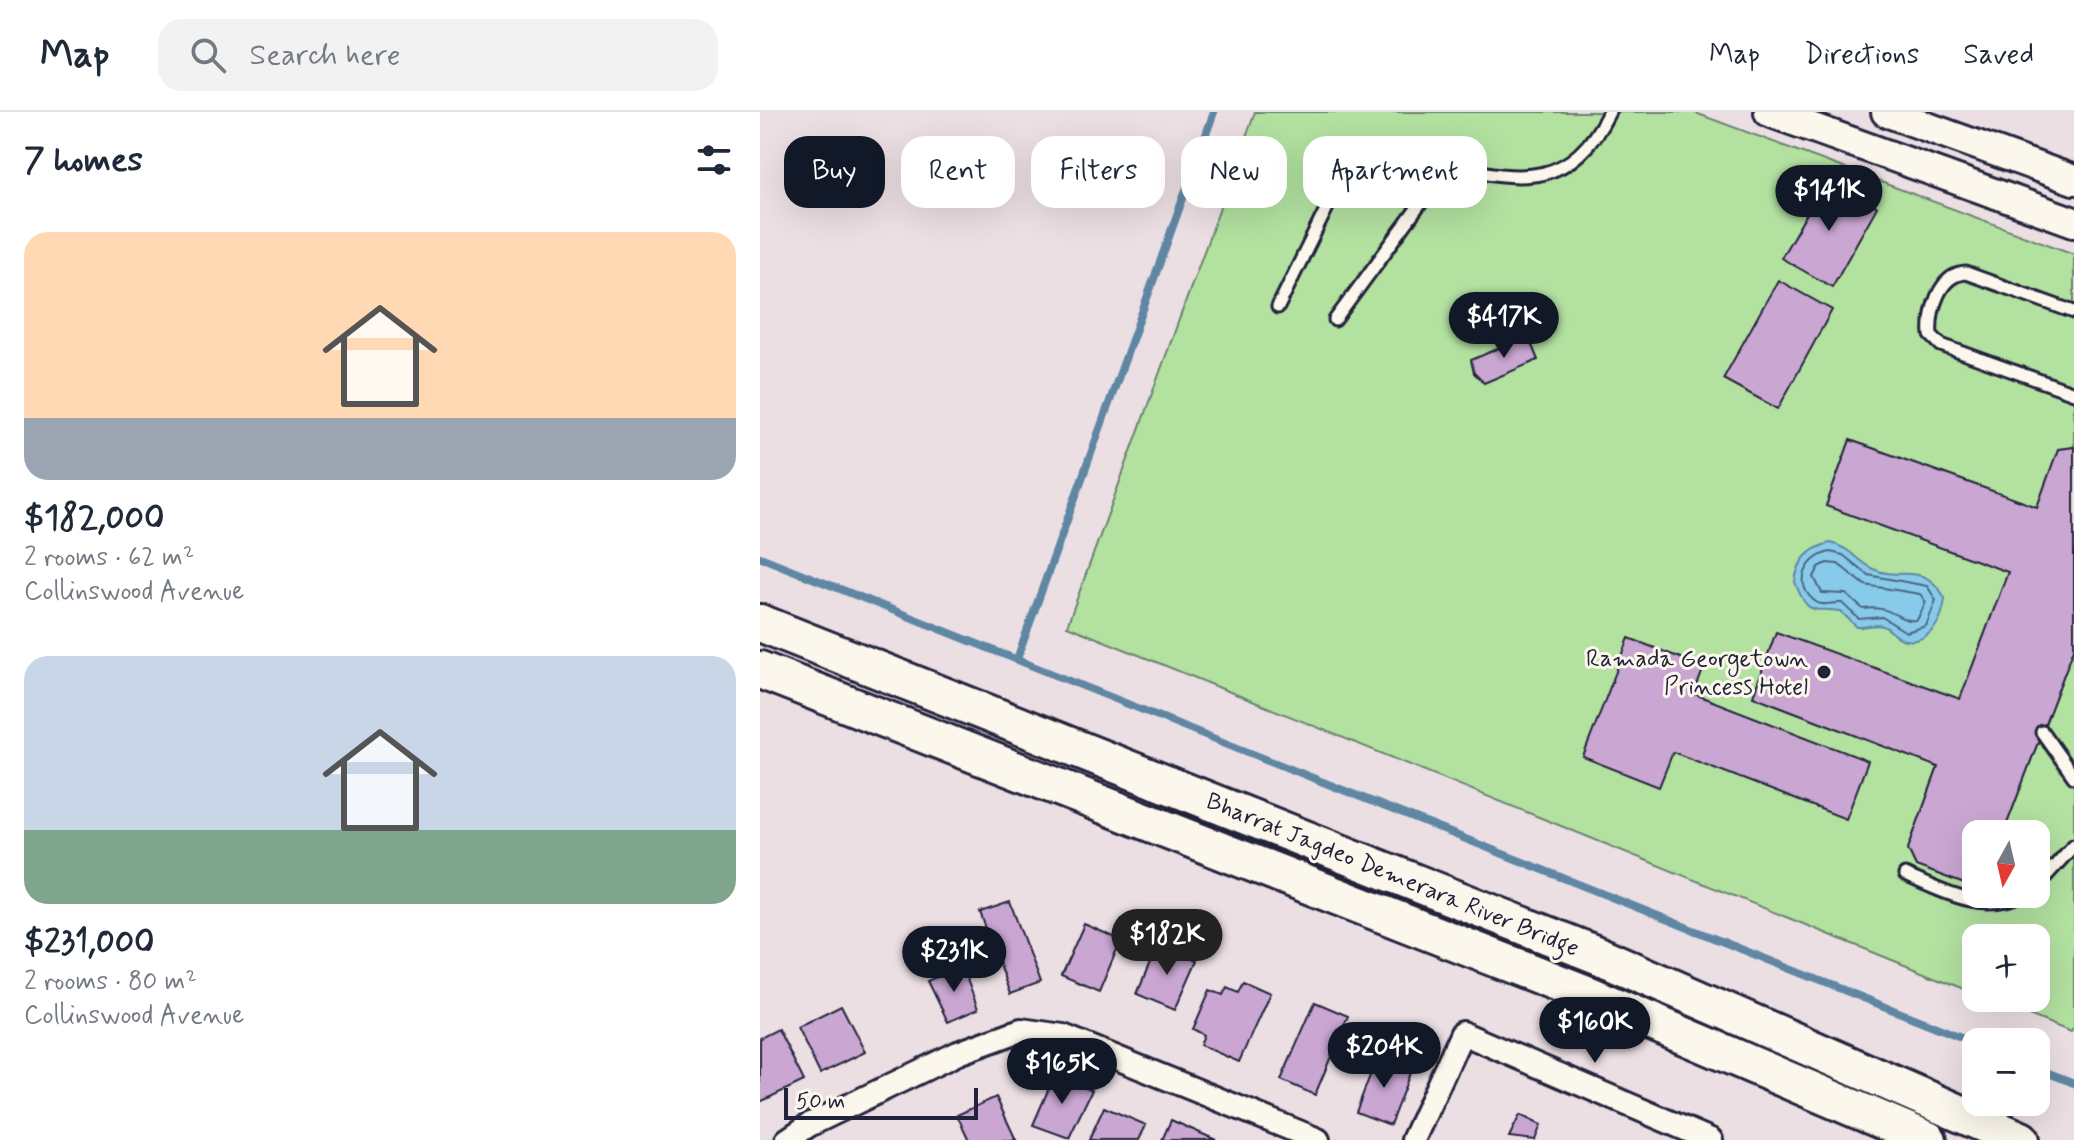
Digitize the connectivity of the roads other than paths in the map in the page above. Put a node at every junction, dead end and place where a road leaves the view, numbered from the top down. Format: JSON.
{"nodes":[{"id":1,"x":1609,"y":112,"type":"edge"},
{"id":2,"x":1769,"y":112,"type":"edge"},
{"id":3,"x":1886,"y":112,"type":"edge"},
{"id":4,"x":1487,"y":173,"type":"edge"},
{"id":5,"x":2074,"y":180,"type":"edge"},
{"id":6,"x":1327,"y":208,"type":"edge"},
{"id":7,"x":1417,"y":208,"type":"edge"},
{"id":8,"x":2074,"y":222,"type":"edge"},
{"id":9,"x":1278,"y":307,"type":"dead end"},
{"id":10,"x":2074,"y":312,"type":"edge"},
{"id":11,"x":1335,"y":320,"type":"dead end"},
{"id":12,"x":2074,"y":393,"type":"edge"},
{"id":13,"x":760,"y":623,"type":"edge"},
{"id":14,"x":760,"y":670,"type":"edge"},
{"id":15,"x":2042,"y":732,"type":"dead end"},
{"id":16,"x":2074,"y":777,"type":"edge"},
{"id":17,"x":2074,"y":845,"type":"edge"},
{"id":18,"x":2050,"y":872,"type":"edge"},
{"id":19,"x":1905,"y":875,"type":"dead end"},
{"id":20,"x":1962,"y":900,"type":"edge"},
{"id":21,"x":787,"y":1140,"type":"edge"},
{"id":22,"x":1318,"y":1140,"type":"edge"},
{"id":23,"x":1413,"y":1140,"type":"edge"},
{"id":24,"x":1711,"y":1140,"type":"edge"},
{"id":25,"x":1928,"y":1140,"type":"edge"},
{"id":26,"x":2021,"y":1140,"type":"edge"}],
"edges":[{"from":1,"to":4,"type":"lane"},
{"from":2,"to":8,"type":"street"},
{"from":3,"to":5,"type":"street"},
{"from":6,"to":9,"type":"lane"},
{"from":7,"to":11,"type":"lane"},
{"from":10,"to":12,"type":"lane"},
{"from":13,"to":26,"type":"main road","name":"Bharrat Jagdeo Demerara River Bridge"},
{"from":14,"to":25,"type":"main road","name":"Bharrat Jagdeo Demerara River Bridge"},
{"from":15,"to":16,"type":"lane"},
{"from":17,"to":18,"type":"lane"},
{"from":19,"to":20,"type":"lane"},
{"from":21,"to":22,"type":"street"},
{"from":23,"to":24,"type":"street"}]}
